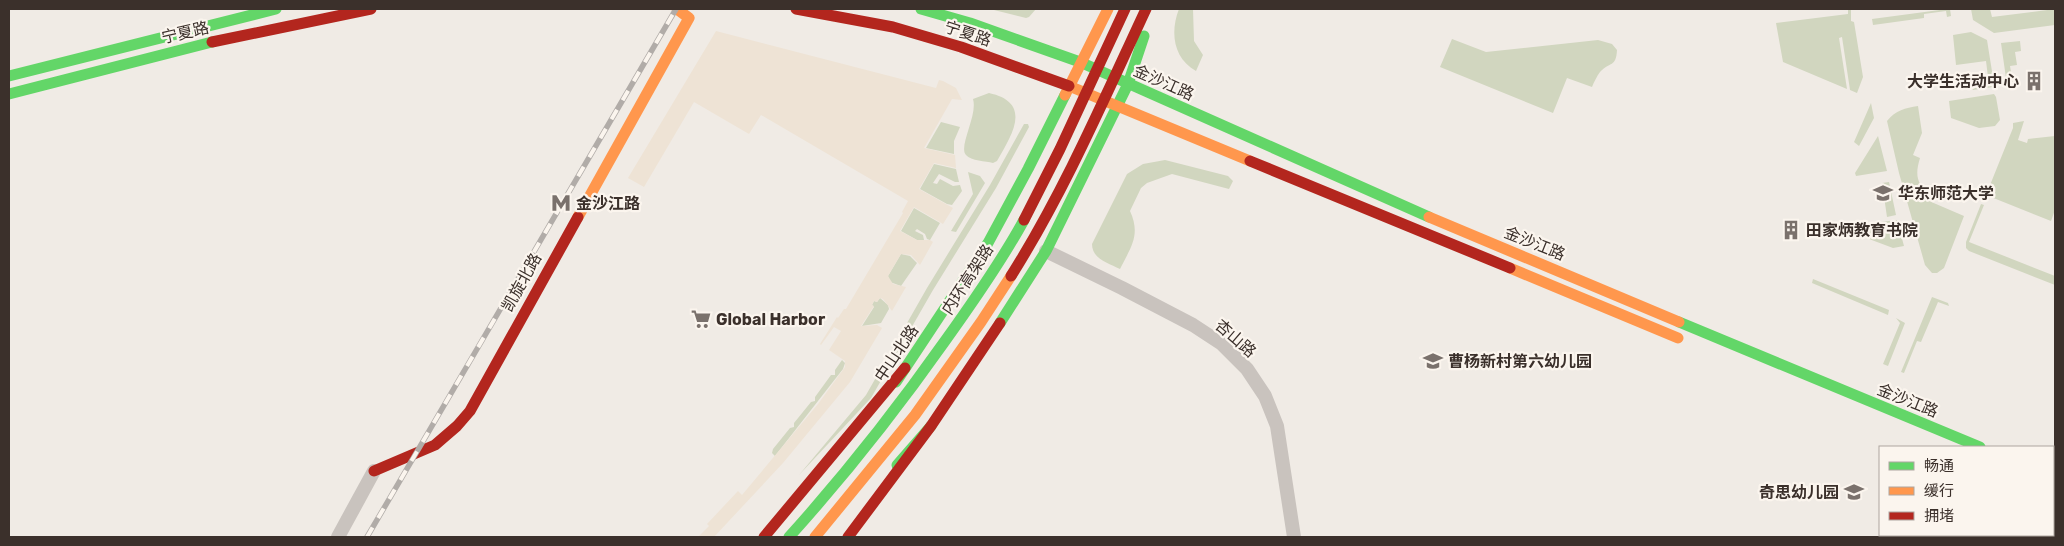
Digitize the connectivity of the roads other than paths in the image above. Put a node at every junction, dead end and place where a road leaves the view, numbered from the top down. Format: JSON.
{"nodes":[{"id":1,"x":276,"y":9,"type":"edge"},
{"id":2,"x":371,"y":9,"type":"edge"},
{"id":3,"x":677,"y":9,"type":"edge"},
{"id":4,"x":796,"y":9,"type":"edge"},
{"id":5,"x":921,"y":9,"type":"edge"},
{"id":6,"x":1108,"y":9,"type":"edge"},
{"id":7,"x":1125,"y":9,"type":"edge"},
{"id":8,"x":1146,"y":9,"type":"edge"},
{"id":9,"x":1153,"y":9,"type":"edge"},
{"id":10,"x":1152,"y":33,"type":"dead end"},
{"id":11,"x":1080,"y":62,"type":"junction"},
{"id":12,"x":1134,"y":66,"type":"junction"},
{"id":13,"x":9,"y":76,"type":"edge"},
{"id":14,"x":1128,"y":84,"type":"junction"},
{"id":15,"x":1069,"y":86,"type":"junction"},
{"id":16,"x":9,"y":94,"type":"edge"},
{"id":17,"x":1116,"y":106,"type":"junction"},
{"id":18,"x":1046,"y":251,"type":"junction"},
{"id":19,"x":1690,"y":343,"type":"dead end"},
{"id":20,"x":905,"y":368,"type":"junction"},
{"id":21,"x":931,"y":426,"type":"junction"},
{"id":22,"x":1978,"y":446,"type":"edge"},
{"id":23,"x":374,"y":471,"type":"joint"},
{"id":24,"x":338,"y":537,"type":"edge"},
{"id":25,"x":764,"y":537,"type":"edge"},
{"id":26,"x":789,"y":537,"type":"edge"},
{"id":27,"x":815,"y":537,"type":"edge"},
{"id":28,"x":830,"y":537,"type":"edge"},
{"id":29,"x":838,"y":537,"type":"edge"},
{"id":30,"x":848,"y":537,"type":"edge"},
{"id":31,"x":1294,"y":537,"type":"edge"}],
"edges":[{"from":1,"to":13,"type":"main road","name":"宁夏路"},
{"from":2,"to":16,"type":"main road","name":"宁夏路"},
{"from":3,"to":23,"type":"main road","name":"凯旋北路"},
{"from":4,"to":15,"type":"main road","name":"宁夏路"},
{"from":5,"to":11,"type":"main road","name":"宁夏路"},
{"from":6,"to":11,"type":"main road","name":"中山北路"},
{"from":7,"to":26,"type":"main road","name":"内环高架路"},
{"from":8,"to":27,"type":"main road"},
{"from":9,"to":12,"type":"main road"},
{"from":10,"to":12,"type":"main road"},
{"from":11,"to":14,"type":"main road","name":"金沙江路"},
{"from":11,"to":15,"type":"main road","name":"中山北路"},
{"from":12,"to":14,"type":"main road"},
{"from":14,"to":17,"type":"main road"},
{"from":14,"to":22,"type":"main road","name":"金沙江路"},
{"from":15,"to":17,"type":"main road","name":"金沙江路"},
{"from":15,"to":20,"type":"main road","name":"中山北路"},
{"from":17,"to":18,"type":"main road"},
{"from":17,"to":19,"type":"main road","name":"金沙江路"},
{"from":18,"to":21,"type":"main road"},
{"from":18,"to":31,"type":"street","name":"杏山路"},
{"from":20,"to":25,"type":"main road"},
{"from":20,"to":25,"type":"main road","name":"中山北路"},
{"from":21,"to":28,"type":"main road"},
{"from":21,"to":29,"type":"main road"},
{"from":21,"to":30,"type":"main road"},
{"from":23,"to":24,"type":"street","name":"凯旋北路"}]}
